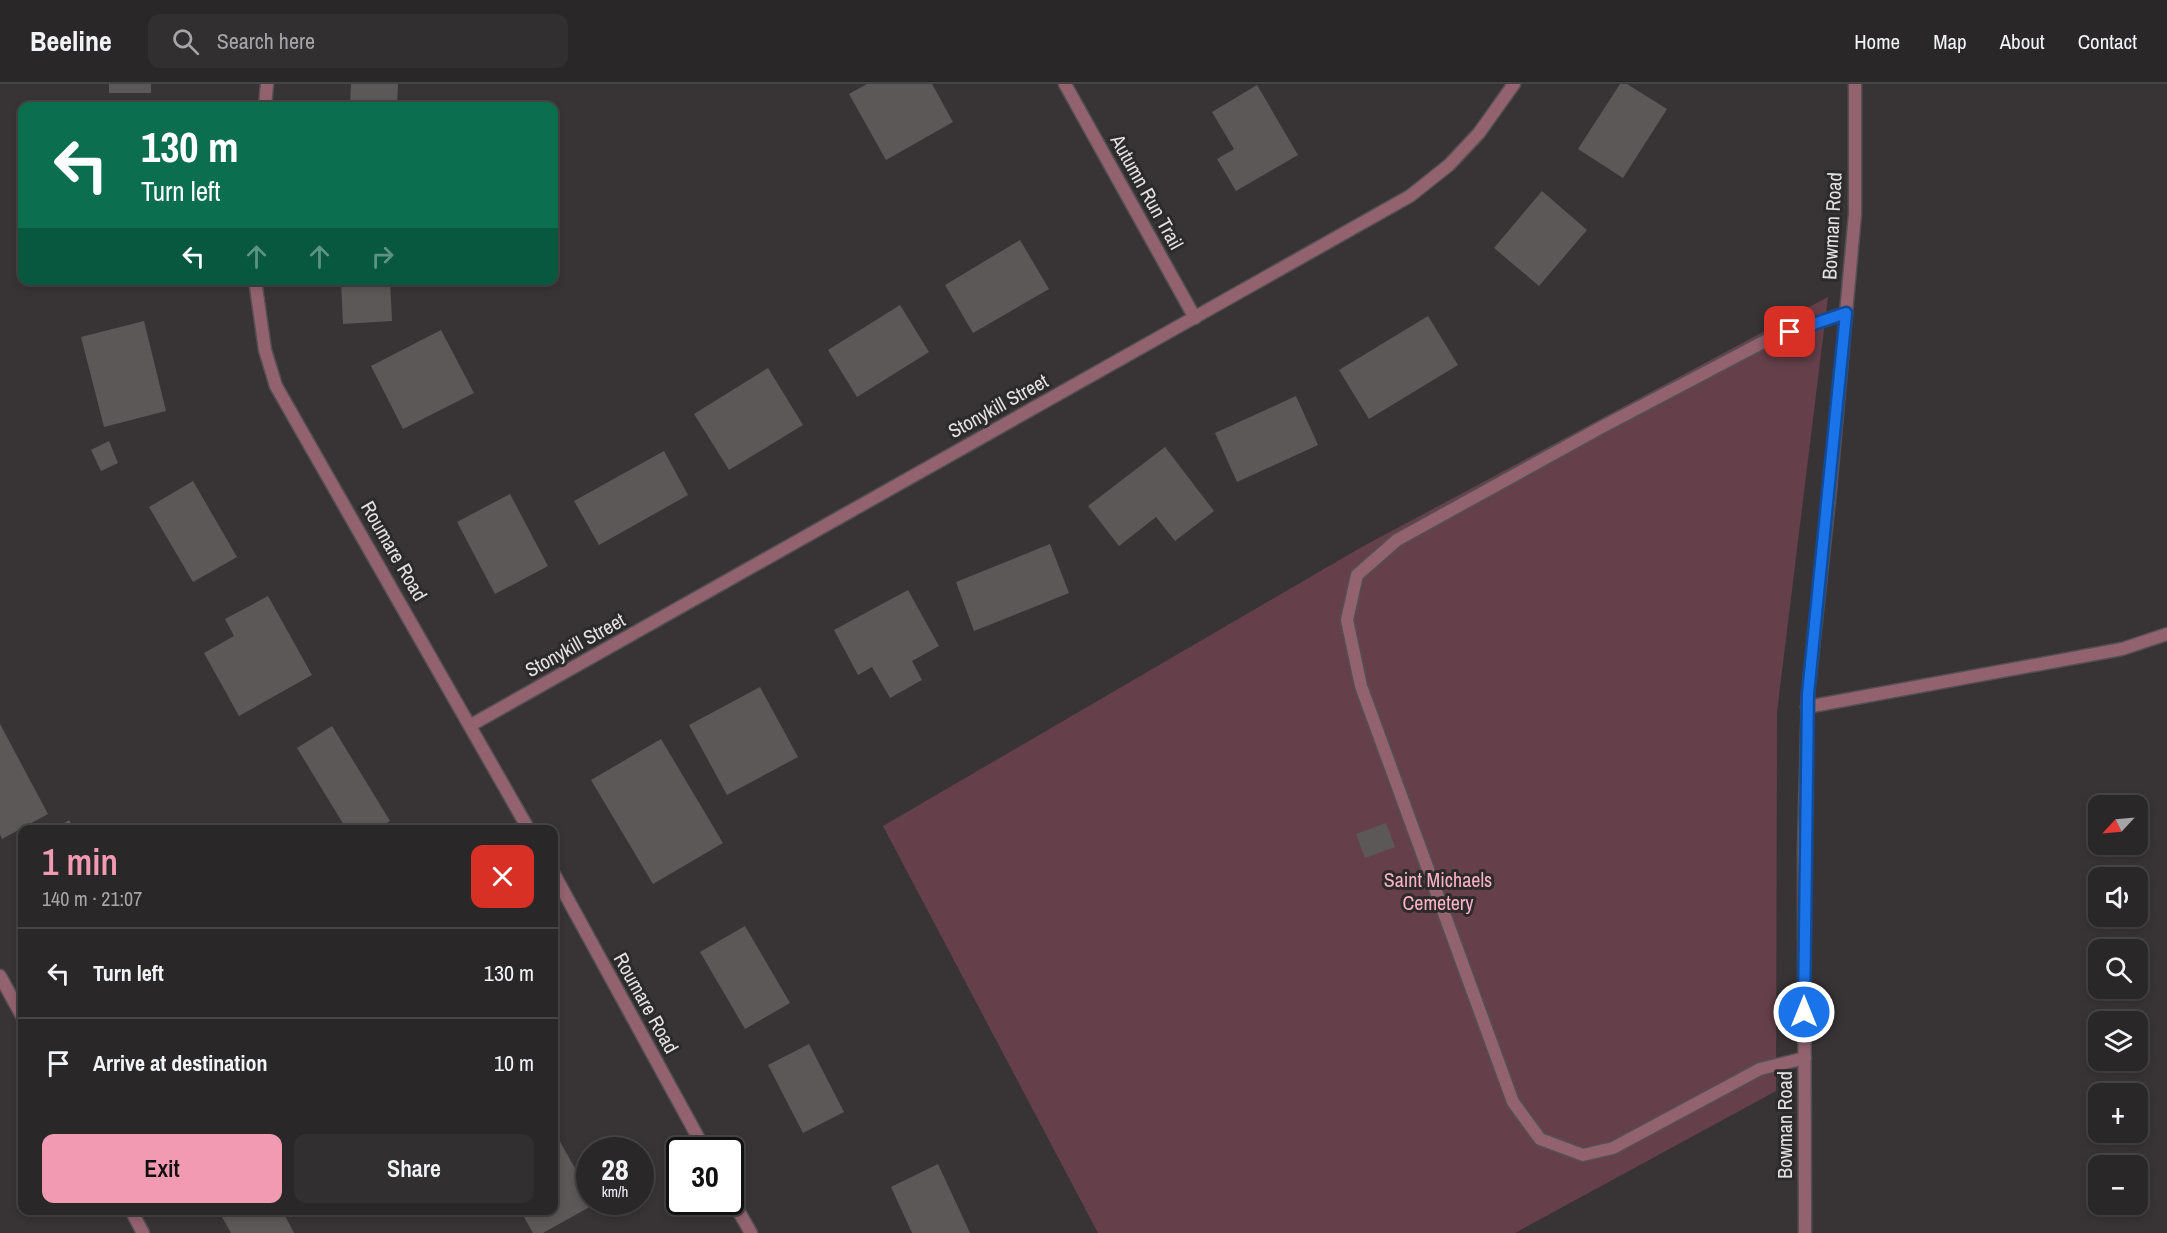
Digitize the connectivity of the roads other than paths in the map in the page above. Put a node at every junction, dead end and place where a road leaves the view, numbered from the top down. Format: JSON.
{"nodes":[{"id":1,"x":267,"y":84,"type":"edge"},
{"id":2,"x":1065,"y":84,"type":"edge"},
{"id":3,"x":1514,"y":84,"type":"edge"},
{"id":4,"x":1855,"y":84,"type":"edge"},
{"id":5,"x":265,"y":102,"type":"edge"},
{"id":6,"x":256,"y":285,"type":"edge"},
{"id":7,"x":1846,"y":313,"type":"junction"},
{"id":8,"x":1195,"y":318,"type":"junction"},
{"id":9,"x":2167,"y":634,"type":"edge"},
{"id":10,"x":1807,"y":708,"type":"junction"},
{"id":11,"x":471,"y":725,"type":"junction"},
{"id":12,"x":526,"y":825,"type":"edge"},
{"id":13,"x":558,"y":881,"type":"edge"},
{"id":14,"x":0,"y":976,"type":"edge"},
{"id":15,"x":18,"y":1009,"type":"edge"},
{"id":16,"x":1805,"y":1058,"type":"junction"},
{"id":17,"x":698,"y":1137,"type":"edge"},
{"id":18,"x":134,"y":1215,"type":"edge"},
{"id":19,"x":741,"y":1215,"type":"edge"},
{"id":20,"x":143,"y":1233,"type":"edge"},
{"id":21,"x":751,"y":1233,"type":"edge"},
{"id":22,"x":1805,"y":1233,"type":"edge"}],
"edges":[{"from":1,"to":5,"type":"street"},
{"from":2,"to":8,"type":"street","name":"Autumn Run Trail"},
{"from":3,"to":8,"type":"street","name":"Stonykill Street"},
{"from":4,"to":7,"type":"street","name":"Bowman Road"},
{"from":6,"to":11,"type":"street","name":"Roumare Road"},
{"from":7,"to":10,"type":"street","name":"Bowman Road"},
{"from":7,"to":16,"type":"street"},
{"from":8,"to":11,"type":"street","name":"Stonykill Street"},
{"from":9,"to":10,"type":"street"},
{"from":10,"to":16,"type":"street","name":"Bowman Road"},
{"from":11,"to":12,"type":"street","name":"Roumare Road"},
{"from":13,"to":17,"type":"street","name":"Roumare Road"},
{"from":14,"to":15,"type":"street"},
{"from":16,"to":22,"type":"street","name":"Bowman Road"},
{"from":18,"to":20,"type":"street"},
{"from":19,"to":21,"type":"street"}]}
